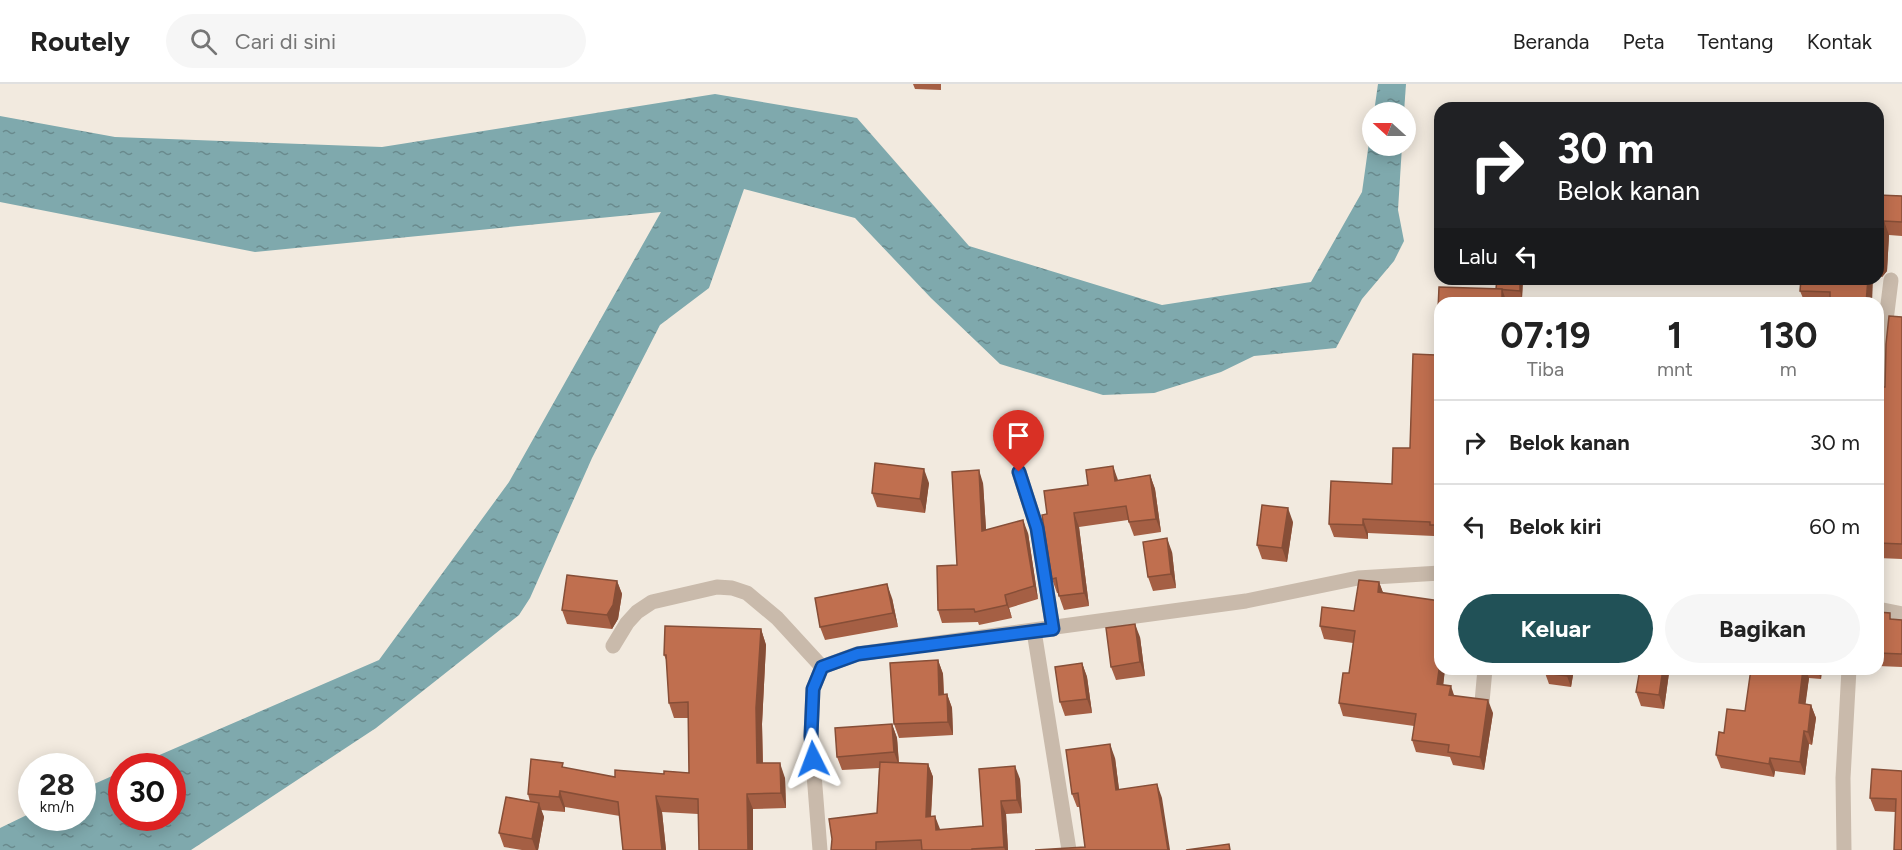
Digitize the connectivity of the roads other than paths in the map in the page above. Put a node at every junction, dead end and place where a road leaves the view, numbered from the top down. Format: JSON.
{"nodes":[{"id":1,"x":1891,"y":280,"type":"dead end"},
{"id":2,"x":1884,"y":337,"type":"edge"},
{"id":3,"x":1019,"y":472,"type":"dead end"},
{"id":4,"x":1434,"y":573,"type":"edge"},
{"id":5,"x":1884,"y":610,"type":"edge"},
{"id":6,"x":1902,"y":614,"type":"edge"},
{"id":7,"x":1053,"y":629,"type":"junction"},
{"id":8,"x":1034,"y":631,"type":"junction"},
{"id":9,"x":613,"y":645,"type":"dead end"},
{"id":10,"x":822,"y":667,"type":"junction"},
{"id":11,"x":1484,"y":675,"type":"edge"},
{"id":12,"x":1849,"y":675,"type":"edge"},
{"id":13,"x":1482,"y":702,"type":"edge"},
{"id":14,"x":820,"y":850,"type":"edge"},
{"id":15,"x":1069,"y":850,"type":"edge"},
{"id":16,"x":1844,"y":850,"type":"edge"}],
"edges":[{"from":1,"to":2,"type":"street"},
{"from":3,"to":7,"type":"street"},
{"from":4,"to":7,"type":"street"},
{"from":5,"to":6,"type":"street"},
{"from":7,"to":8,"type":"street"},
{"from":8,"to":10,"type":"street"},
{"from":8,"to":15,"type":"street"},
{"from":9,"to":10,"type":"street"},
{"from":10,"to":14,"type":"street"},
{"from":11,"to":13,"type":"street"},
{"from":12,"to":16,"type":"street"}]}
